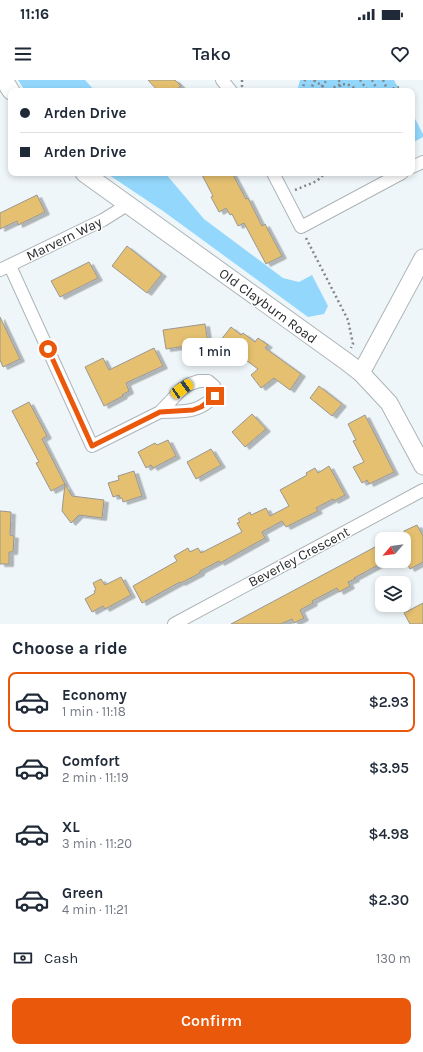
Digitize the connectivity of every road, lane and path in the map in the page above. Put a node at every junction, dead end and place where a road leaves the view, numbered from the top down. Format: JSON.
{"nodes":[{"id":1,"x":2,"y":80,"type":"edge"},
{"id":2,"x":222,"y":80,"type":"edge"},
{"id":3,"x":314,"y":80,"type":"edge"},
{"id":4,"x":327,"y":80,"type":"edge"},
{"id":5,"x":339,"y":80,"type":"edge"},
{"id":6,"x":360,"y":80,"type":"edge"},
{"id":7,"x":340,"y":84,"type":"junction"},
{"id":8,"x":322,"y":86,"type":"junction"},
{"id":9,"x":399,"y":87,"type":"dead end"},
{"id":10,"x":9,"y":88,"type":"edge"},
{"id":11,"x":229,"y":88,"type":"edge"},
{"id":12,"x":325,"y":88,"type":"edge"},
{"id":13,"x":332,"y":88,"type":"edge"},
{"id":14,"x":341,"y":88,"type":"edge"},
{"id":15,"x":354,"y":88,"type":"edge"},
{"id":16,"x":367,"y":88,"type":"edge"},
{"id":17,"x":395,"y":88,"type":"edge"},
{"id":18,"x":88,"y":176,"type":"edge"},
{"id":19,"x":275,"y":176,"type":"edge"},
{"id":20,"x":321,"y":176,"type":"edge"},
{"id":21,"x":396,"y":176,"type":"edge"},
{"id":22,"x":295,"y":190,"type":"dead end"},
{"id":23,"x":127,"y":205,"type":"junction"},
{"id":24,"x":301,"y":227,"type":"junction"},
{"id":25,"x":423,"y":258,"type":"edge"},
{"id":26,"x":5,"y":268,"type":"edge"},
{"id":27,"x":347,"y":362,"type":"junction"},
{"id":28,"x":361,"y":374,"type":"junction"},
{"id":29,"x":160,"y":412,"type":"dead end"},
{"id":30,"x":423,"y":466,"type":"edge"},
{"id":31,"x":423,"y":490,"type":"edge"},
{"id":32,"x":174,"y":624,"type":"edge"}],
"edges":[{"from":1,"to":10,"type":"main road"},
{"from":2,"to":11,"type":"street"},
{"from":3,"to":8,"type":"path"},
{"from":4,"to":8,"type":"path"},
{"from":5,"to":7,"type":"path"},
{"from":6,"to":16,"type":"path"},
{"from":7,"to":13,"type":"path"},
{"from":7,"to":14,"type":"path"},
{"from":7,"to":15,"type":"path"},
{"from":8,"to":12,"type":"path"},
{"from":9,"to":17,"type":"path"},
{"from":18,"to":23,"type":"main road","name":"Old Clayburn Road"},
{"from":19,"to":24,"type":"street"},
{"from":20,"to":22,"type":"path"},
{"from":21,"to":24,"type":"street"},
{"from":23,"to":26,"type":"street","name":"Marvern Way"},
{"from":23,"to":27,"type":"main road","name":"Old Clayburn Road"},
{"from":24,"to":27,"type":"path"},
{"from":25,"to":28,"type":"main road"},
{"from":26,"to":29,"type":"street"},
{"from":27,"to":28,"type":"main road","name":"Old Clayburn Road"},
{"from":28,"to":30,"type":"main road","name":"Old Clayburn Road"},
{"from":31,"to":32,"type":"street","name":"Beverley Crescent"}]}
